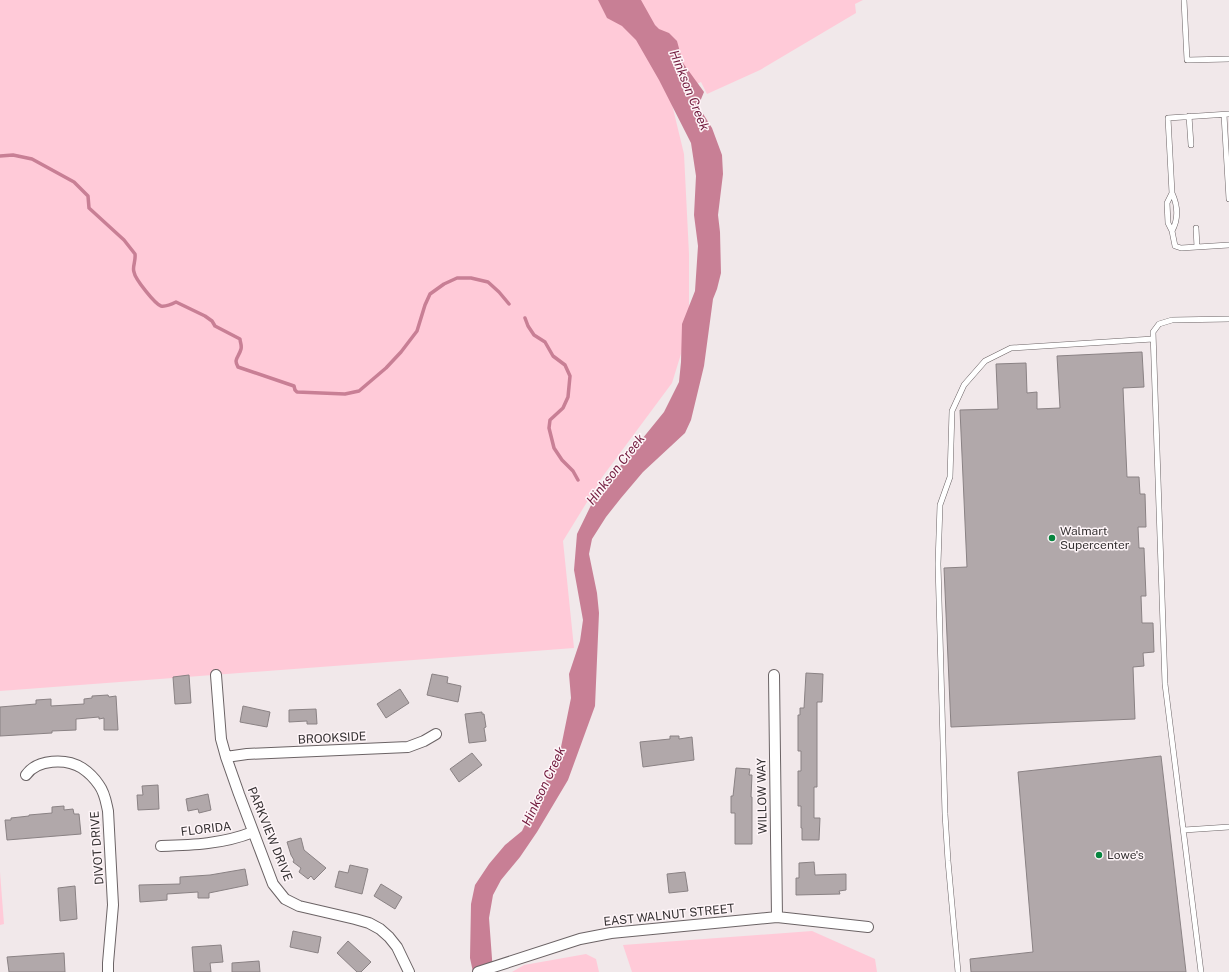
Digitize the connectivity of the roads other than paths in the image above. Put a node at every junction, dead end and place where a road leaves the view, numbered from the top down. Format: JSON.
{"nodes":[{"id":1,"x":1184,"y":0,"type":"edge"},
{"id":2,"x":1229,"y":59,"type":"edge"},
{"id":3,"x":1226,"y":114,"type":"edge"},
{"id":4,"x":1189,"y":116,"type":"junction"},
{"id":5,"x":1191,"y":145,"type":"dead end"},
{"id":6,"x":1172,"y":193,"type":"junction"},
{"id":7,"x":1229,"y":199,"type":"edge"},
{"id":8,"x":1196,"y":228,"type":"dead end"},
{"id":9,"x":1172,"y":231,"type":"junction"},
{"id":10,"x":1229,"y":245,"type":"edge"},
{"id":11,"x":1198,"y":247,"type":"junction"},
{"id":12,"x":1229,"y":319,"type":"edge"},
{"id":13,"x":1153,"y":339,"type":"junction"},
{"id":14,"x":216,"y":675,"type":"dead end"},
{"id":15,"x":774,"y":675,"type":"dead end"},
{"id":16,"x":436,"y":734,"type":"dead end"},
{"id":17,"x":226,"y":757,"type":"junction"},
{"id":18,"x":26,"y":775,"type":"dead end"},
{"id":19,"x":1229,"y":827,"type":"edge"},
{"id":20,"x":1184,"y":830,"type":"junction"},
{"id":21,"x":253,"y":832,"type":"junction"},
{"id":22,"x":161,"y":846,"type":"dead end"},
{"id":23,"x":777,"y":917,"type":"junction"},
{"id":24,"x":868,"y":927,"type":"dead end"},
{"id":25,"x":108,"y":972,"type":"edge"},
{"id":26,"x":409,"y":972,"type":"edge"},
{"id":27,"x":478,"y":972,"type":"edge"},
{"id":28,"x":958,"y":972,"type":"edge"},
{"id":29,"x":1202,"y":972,"type":"edge"}],
"edges":[{"from":1,"to":2,"type":"lane"},
{"from":3,"to":4,"type":"lane"},
{"from":3,"to":7,"type":"lane"},
{"from":4,"to":5,"type":"lane"},
{"from":4,"to":6,"type":"lane"},
{"from":6,"to":9,"type":"lane"},
{"from":6,"to":9,"type":"lane"},
{"from":8,"to":11,"type":"lane"},
{"from":9,"to":11,"type":"lane"},
{"from":10,"to":11,"type":"lane"},
{"from":12,"to":13,"type":"lane"},
{"from":13,"to":20,"type":"lane"},
{"from":13,"to":28,"type":"lane"},
{"from":14,"to":17,"type":"street","name":"PARKVIEW DRIVE"},
{"from":15,"to":23,"type":"street","name":"WILLOW WAY"},
{"from":16,"to":17,"type":"street","name":"BROOKSIDE"},
{"from":17,"to":21,"type":"street","name":"PARKVIEW DRIVE"},
{"from":18,"to":25,"type":"street","name":"DIVOT DRIVE"},
{"from":19,"to":20,"type":"lane"},
{"from":20,"to":29,"type":"lane"},
{"from":21,"to":22,"type":"street","name":"FLORIDA"},
{"from":21,"to":26,"type":"street","name":"PARKVIEW DRIVE"},
{"from":23,"to":24,"type":"street","name":"EAST WALNUT STREET"},
{"from":23,"to":27,"type":"street","name":"EAST WALNUT STREET"}]}
